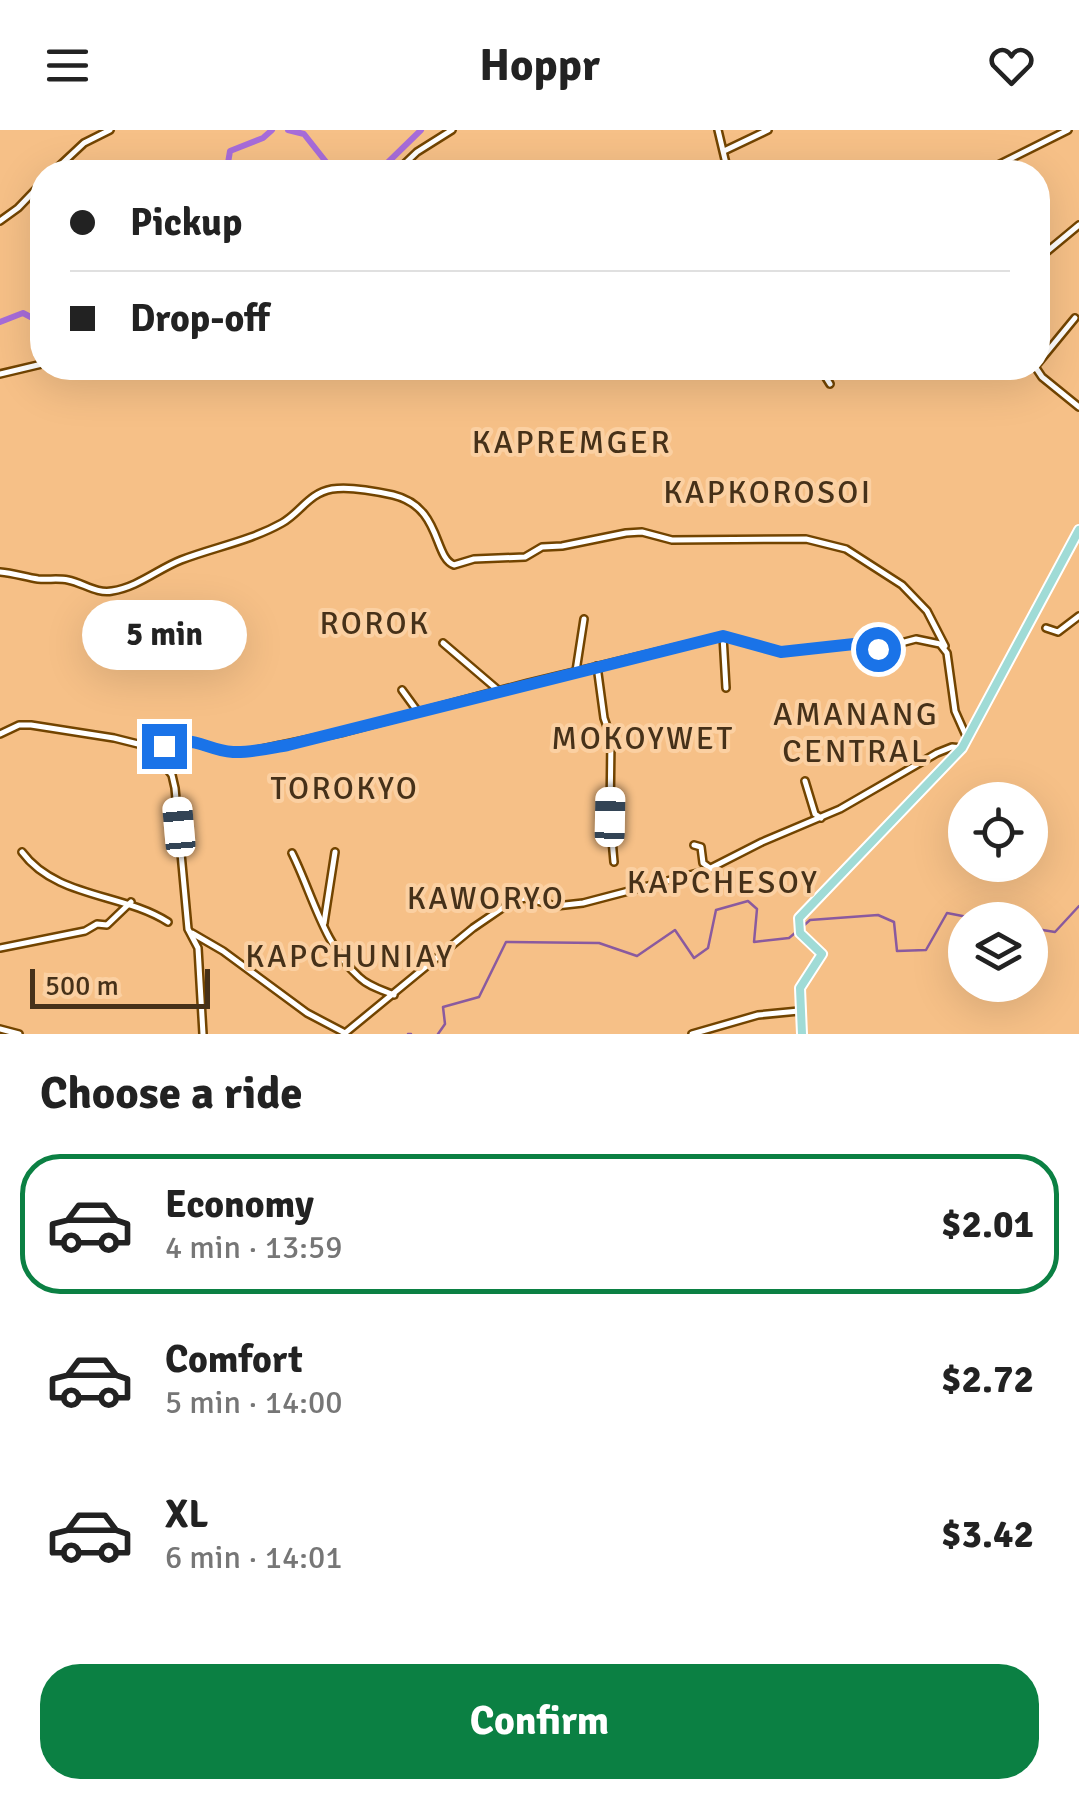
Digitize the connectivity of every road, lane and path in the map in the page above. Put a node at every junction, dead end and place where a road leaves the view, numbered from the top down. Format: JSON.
{"nodes":[{"id":1,"x":110,"y":130,"type":"edge"},
{"id":2,"x":452,"y":130,"type":"edge"},
{"id":3,"x":718,"y":130,"type":"edge"},
{"id":4,"x":768,"y":130,"type":"edge"},
{"id":5,"x":1068,"y":130,"type":"edge"},
{"id":6,"x":724,"y":151,"type":"junction"},
{"id":7,"x":66,"y":160,"type":"edge"},
{"id":8,"x":409,"y":160,"type":"edge"},
{"id":9,"x":726,"y":160,"type":"edge"},
{"id":10,"x":1008,"y":160,"type":"edge"},
{"id":11,"x":30,"y":195,"type":"edge"},
{"id":12,"x":0,"y":221,"type":"edge"},
{"id":13,"x":1079,"y":225,"type":"edge"},
{"id":14,"x":1050,"y":249,"type":"edge"},
{"id":15,"x":1075,"y":318,"type":"dead end"},
{"id":16,"x":1050,"y":350,"type":"edge"},
{"id":17,"x":30,"y":367,"type":"edge"},
{"id":18,"x":0,"y":374,"type":"edge"},
{"id":19,"x":828,"y":380,"type":"edge"},
{"id":20,"x":1046,"y":380,"type":"edge"},
{"id":21,"x":830,"y":384,"type":"dead end"},
{"id":22,"x":1079,"y":406,"type":"edge"},
{"id":23,"x":1079,"y":530,"type":"edge"},
{"id":24,"x":0,"y":572,"type":"edge"},
{"id":25,"x":1079,"y":616,"type":"edge"},
{"id":26,"x":584,"y":619,"type":"dead end"},
{"id":27,"x":1046,"y":628,"type":"dead end"},
{"id":28,"x":723,"y":636,"type":"junction"},
{"id":29,"x":444,"y":643,"type":"dead end"},
{"id":30,"x":946,"y":648,"type":"junction"},
{"id":31,"x":597,"y":666,"type":"junction"},
{"id":32,"x":576,"y":671,"type":"junction"},
{"id":33,"x":726,"y":688,"type":"dead end"},
{"id":34,"x":402,"y":690,"type":"dead end"},
{"id":35,"x":500,"y":691,"type":"junction"},
{"id":36,"x":418,"y":712,"type":"junction"},
{"id":37,"x":0,"y":734,"type":"edge"},
{"id":38,"x":967,"y":738,"type":"junction"},
{"id":39,"x":150,"y":747,"type":"junction"},
{"id":40,"x":962,"y":748,"type":"junction"},
{"id":41,"x":805,"y":781,"type":"dead end"},
{"id":42,"x":821,"y":818,"type":"junction"},
{"id":43,"x":694,"y":845,"type":"dead end"},
{"id":44,"x":22,"y":852,"type":"dead end"},
{"id":45,"x":335,"y":852,"type":"dead end"},
{"id":46,"x":292,"y":853,"type":"dead end"},
{"id":47,"x":614,"y":862,"type":"dead end"},
{"id":48,"x":711,"y":868,"type":"junction"},
{"id":49,"x":129,"y":903,"type":"junction"},
{"id":50,"x":168,"y":922,"type":"dead end"},
{"id":51,"x":324,"y":926,"type":"junction"},
{"id":52,"x":189,"y":932,"type":"junction"},
{"id":53,"x":0,"y":948,"type":"edge"},
{"id":54,"x":394,"y":995,"type":"junction"},
{"id":55,"x":799,"y":1010,"type":"junction"},
{"id":56,"x":0,"y":1029,"type":"edge"},
{"id":57,"x":19,"y":1034,"type":"edge"},
{"id":58,"x":203,"y":1034,"type":"edge"},
{"id":59,"x":344,"y":1034,"type":"edge"},
{"id":60,"x":692,"y":1034,"type":"edge"},
{"id":61,"x":802,"y":1034,"type":"edge"}],
"edges":[{"from":1,"to":7,"type":"street"},
{"from":2,"to":8,"type":"street"},
{"from":3,"to":6,"type":"street"},
{"from":4,"to":6,"type":"street"},
{"from":5,"to":10,"type":"street"},
{"from":6,"to":9,"type":"street"},
{"from":11,"to":12,"type":"street"},
{"from":13,"to":14,"type":"street"},
{"from":15,"to":16,"type":"street"},
{"from":17,"to":18,"type":"street"},
{"from":19,"to":21,"type":"street"},
{"from":20,"to":22,"type":"street"},
{"from":23,"to":38,"type":"main road"},
{"from":24,"to":30,"type":"street"},
{"from":25,"to":27,"type":"street"},
{"from":26,"to":32,"type":"street"},
{"from":28,"to":30,"type":"street"},
{"from":28,"to":31,"type":"street"},
{"from":28,"to":33,"type":"street"},
{"from":29,"to":35,"type":"street"},
{"from":30,"to":38,"type":"street"},
{"from":31,"to":32,"type":"street"},
{"from":31,"to":47,"type":"street"},
{"from":32,"to":35,"type":"street"},
{"from":34,"to":36,"type":"street"},
{"from":35,"to":36,"type":"street"},
{"from":36,"to":39,"type":"street"},
{"from":37,"to":39,"type":"street"},
{"from":38,"to":40,"type":"main road"},
{"from":39,"to":52,"type":"street"},
{"from":40,"to":42,"type":"street"},
{"from":40,"to":55,"type":"main road"},
{"from":41,"to":42,"type":"street"},
{"from":42,"to":48,"type":"street"},
{"from":43,"to":48,"type":"street"},
{"from":44,"to":49,"type":"street"},
{"from":45,"to":51,"type":"street"},
{"from":46,"to":51,"type":"street"},
{"from":48,"to":54,"type":"street"},
{"from":49,"to":50,"type":"street"},
{"from":49,"to":53,"type":"street"},
{"from":51,"to":54,"type":"street"},
{"from":52,"to":58,"type":"street"},
{"from":52,"to":59,"type":"street"},
{"from":54,"to":59,"type":"street"},
{"from":55,"to":60,"type":"street"},
{"from":55,"to":61,"type":"main road"},
{"from":56,"to":57,"type":"street"}]}
